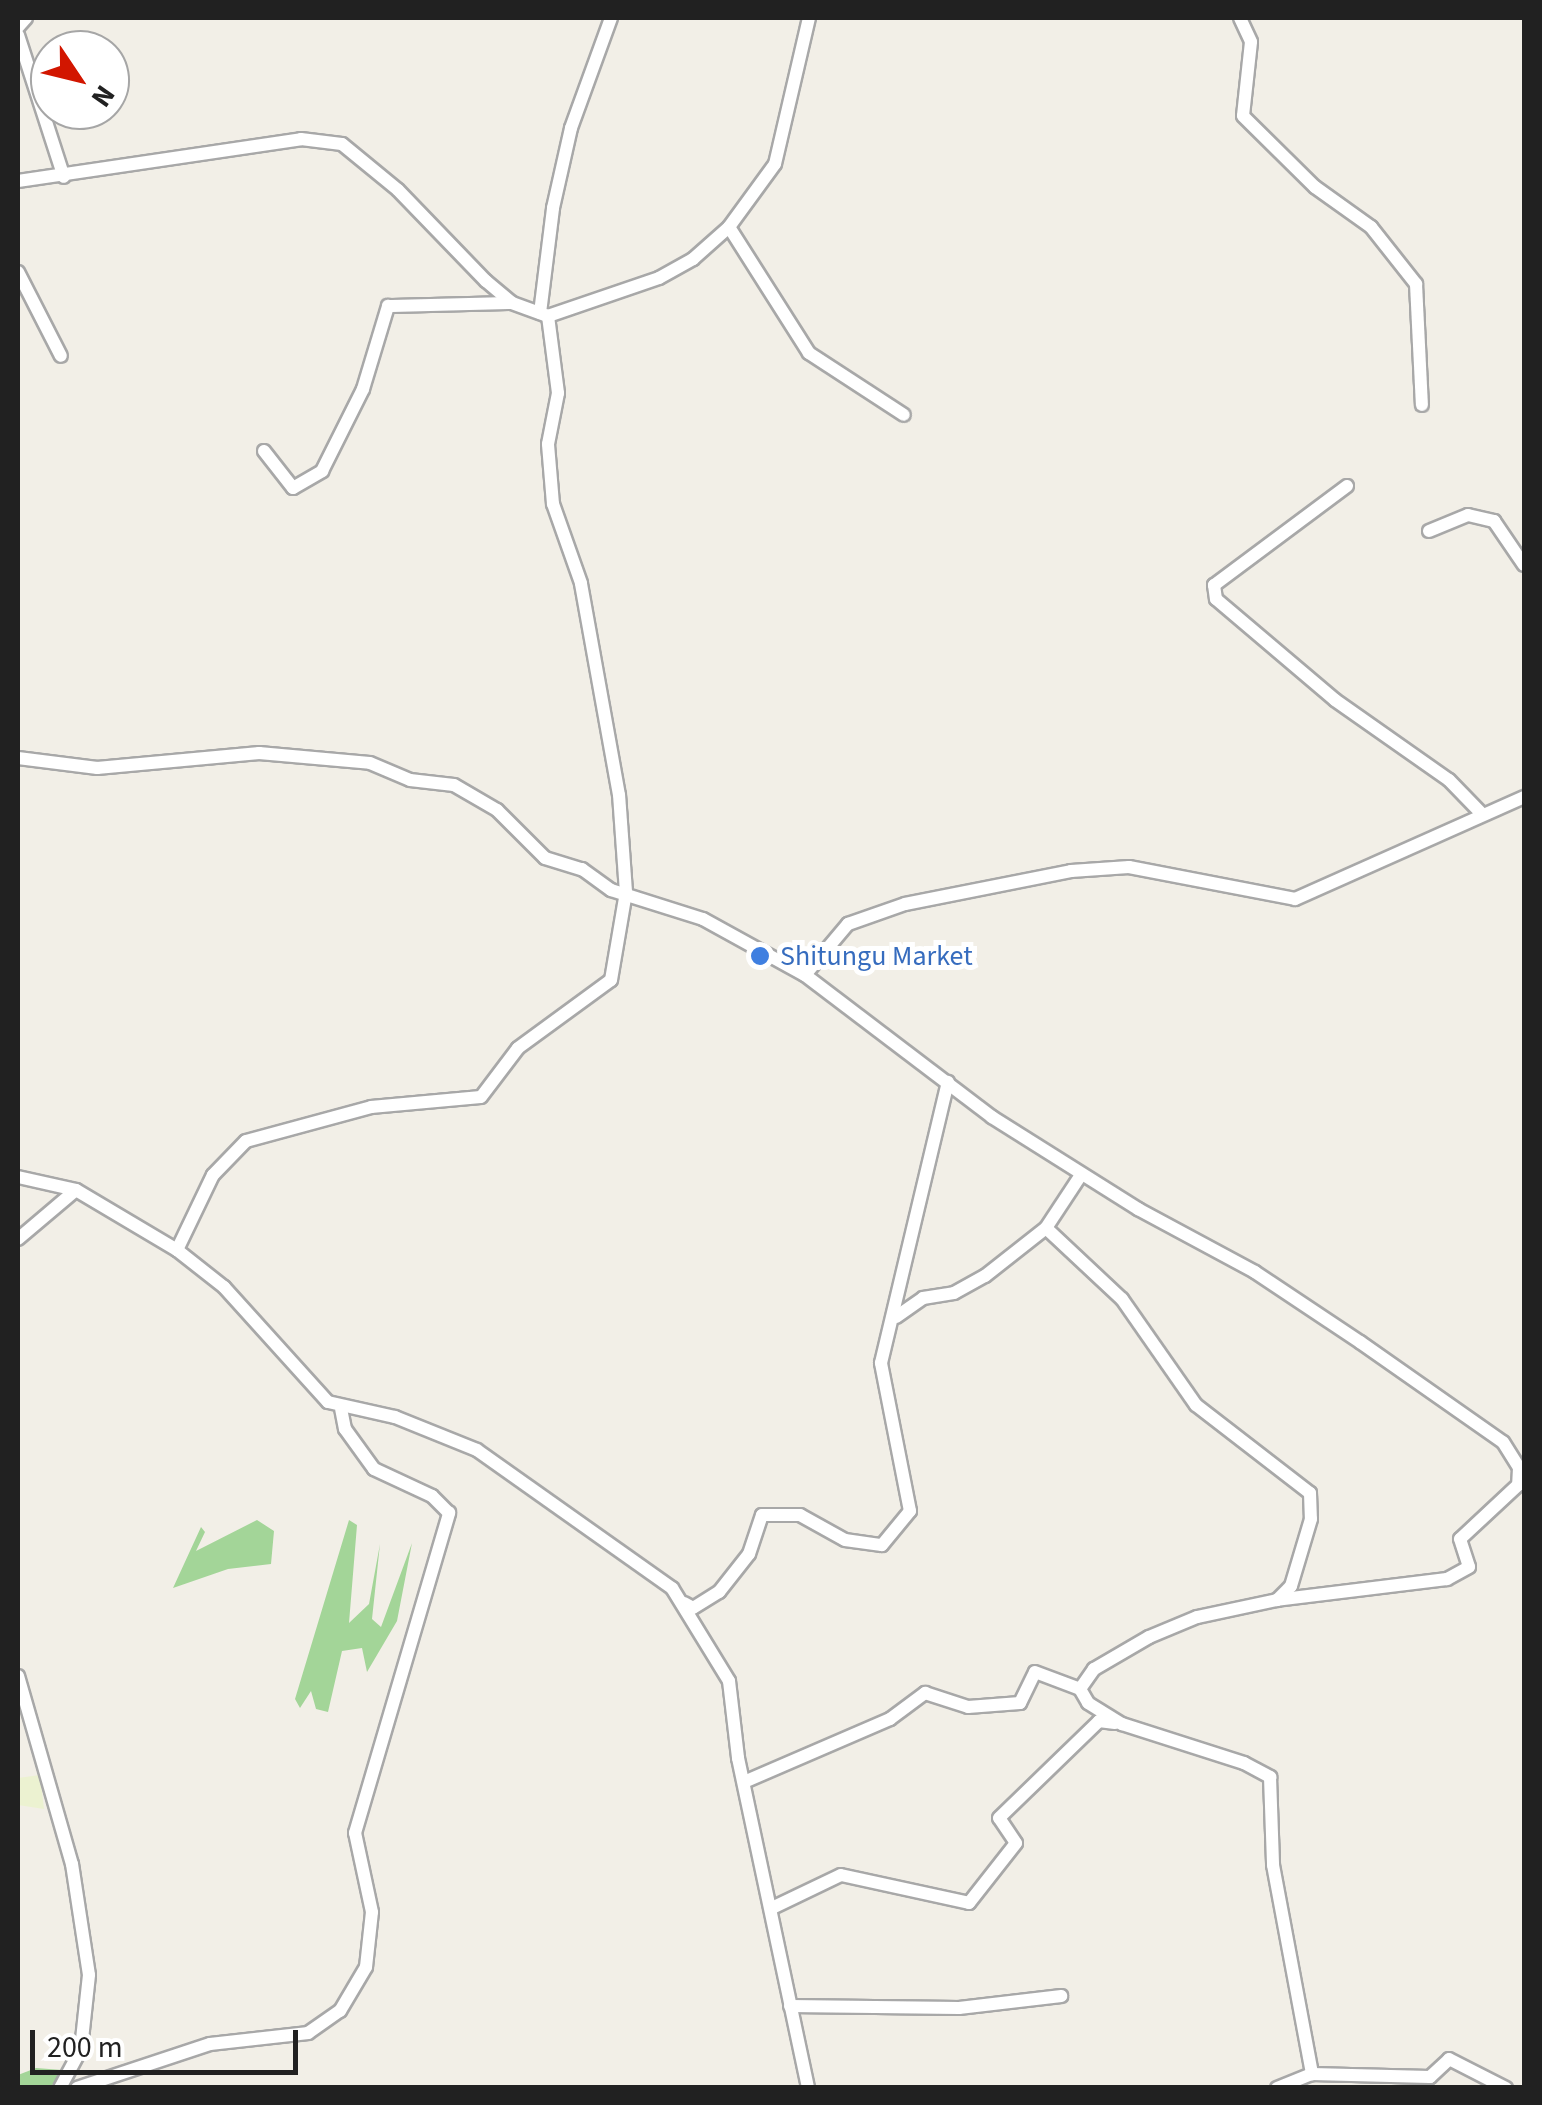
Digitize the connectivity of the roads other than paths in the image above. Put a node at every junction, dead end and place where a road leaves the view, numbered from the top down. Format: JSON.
{"nodes":[{"id":1,"x":26,"y":18,"type":"edge"},
{"id":2,"x":611,"y":18,"type":"edge"},
{"id":3,"x":809,"y":18,"type":"edge"},
{"id":4,"x":1240,"y":18,"type":"edge"},
{"id":5,"x":18,"y":27,"type":"edge"},
{"id":6,"x":18,"y":35,"type":"edge"},
{"id":7,"x":64,"y":177,"type":"junction"},
{"id":8,"x":18,"y":181,"type":"edge"},
{"id":9,"x":728,"y":227,"type":"junction"},
{"id":10,"x":18,"y":272,"type":"edge"},
{"id":11,"x":512,"y":302,"type":"junction"},
{"id":12,"x":544,"y":314,"type":"junction"},
{"id":13,"x":62,"y":356,"type":"dead end"},
{"id":14,"x":1422,"y":405,"type":"dead end"},
{"id":15,"x":904,"y":415,"type":"dead end"},
{"id":16,"x":264,"y":451,"type":"dead end"},
{"id":17,"x":1347,"y":486,"type":"dead end"},
{"id":18,"x":1429,"y":531,"type":"dead end"},
{"id":19,"x":1524,"y":565,"type":"edge"},
{"id":20,"x":18,"y":758,"type":"edge"},
{"id":21,"x":1524,"y":797,"type":"edge"},
{"id":22,"x":1481,"y":813,"type":"junction"},
{"id":23,"x":626,"y":892,"type":"junction"},
{"id":24,"x":805,"y":975,"type":"junction"},
{"id":25,"x":948,"y":1082,"type":"junction"},
{"id":26,"x":1081,"y":1175,"type":"junction"},
{"id":27,"x":18,"y":1177,"type":"edge"},
{"id":28,"x":76,"y":1190,"type":"junction"},
{"id":29,"x":1046,"y":1228,"type":"junction"},
{"id":30,"x":18,"y":1239,"type":"edge"},
{"id":31,"x":177,"y":1250,"type":"junction"},
{"id":32,"x":896,"y":1318,"type":"junction"},
{"id":33,"x":341,"y":1410,"type":"junction"},
{"id":34,"x":1277,"y":1600,"type":"junction"},
{"id":35,"x":682,"y":1601,"type":"junction"},
{"id":36,"x":18,"y":1676,"type":"edge"},
{"id":37,"x":1080,"y":1689,"type":"junction"},
{"id":38,"x":1122,"y":1724,"type":"junction"},
{"id":39,"x":744,"y":1782,"type":"junction"},
{"id":40,"x":772,"y":1908,"type":"junction"},
{"id":41,"x":1062,"y":1996,"type":"dead end"},
{"id":42,"x":790,"y":2006,"type":"junction"},
{"id":43,"x":1312,"y":2074,"type":"junction"},
{"id":44,"x":60,"y":2088,"type":"edge"},
{"id":45,"x":77,"y":2088,"type":"edge"},
{"id":46,"x":808,"y":2088,"type":"edge"},
{"id":47,"x":1277,"y":2088,"type":"edge"},
{"id":48,"x":1506,"y":2088,"type":"edge"}],
"edges":[{"from":1,"to":5,"type":"street"},
{"from":2,"to":12,"type":"street"},
{"from":3,"to":9,"type":"street"},
{"from":4,"to":14,"type":"street"},
{"from":6,"to":7,"type":"street"},
{"from":7,"to":8,"type":"street"},
{"from":7,"to":11,"type":"street"},
{"from":9,"to":12,"type":"street"},
{"from":9,"to":15,"type":"street"},
{"from":10,"to":13,"type":"street"},
{"from":11,"to":12,"type":"street"},
{"from":11,"to":16,"type":"street"},
{"from":12,"to":23,"type":"street"},
{"from":17,"to":22,"type":"street"},
{"from":18,"to":19,"type":"street"},
{"from":20,"to":23,"type":"street"},
{"from":21,"to":22,"type":"street"},
{"from":22,"to":24,"type":"street"},
{"from":23,"to":24,"type":"street"},
{"from":23,"to":31,"type":"street"},
{"from":24,"to":25,"type":"street"},
{"from":25,"to":26,"type":"street"},
{"from":25,"to":32,"type":"street"},
{"from":26,"to":29,"type":"street"},
{"from":26,"to":34,"type":"street"},
{"from":27,"to":28,"type":"street"},
{"from":28,"to":30,"type":"street"},
{"from":28,"to":31,"type":"street"},
{"from":29,"to":32,"type":"street"},
{"from":29,"to":34,"type":"street"},
{"from":31,"to":33,"type":"street"},
{"from":32,"to":35,"type":"street"},
{"from":33,"to":35,"type":"street"},
{"from":33,"to":45,"type":"street"},
{"from":34,"to":37,"type":"street"},
{"from":35,"to":39,"type":"street"},
{"from":36,"to":44,"type":"street"},
{"from":37,"to":38,"type":"street"},
{"from":37,"to":39,"type":"street"},
{"from":38,"to":40,"type":"street"},
{"from":38,"to":43,"type":"street"},
{"from":39,"to":40,"type":"street"},
{"from":40,"to":42,"type":"street"},
{"from":41,"to":42,"type":"street"},
{"from":42,"to":46,"type":"street"},
{"from":43,"to":47,"type":"street"},
{"from":43,"to":48,"type":"street"}]}
